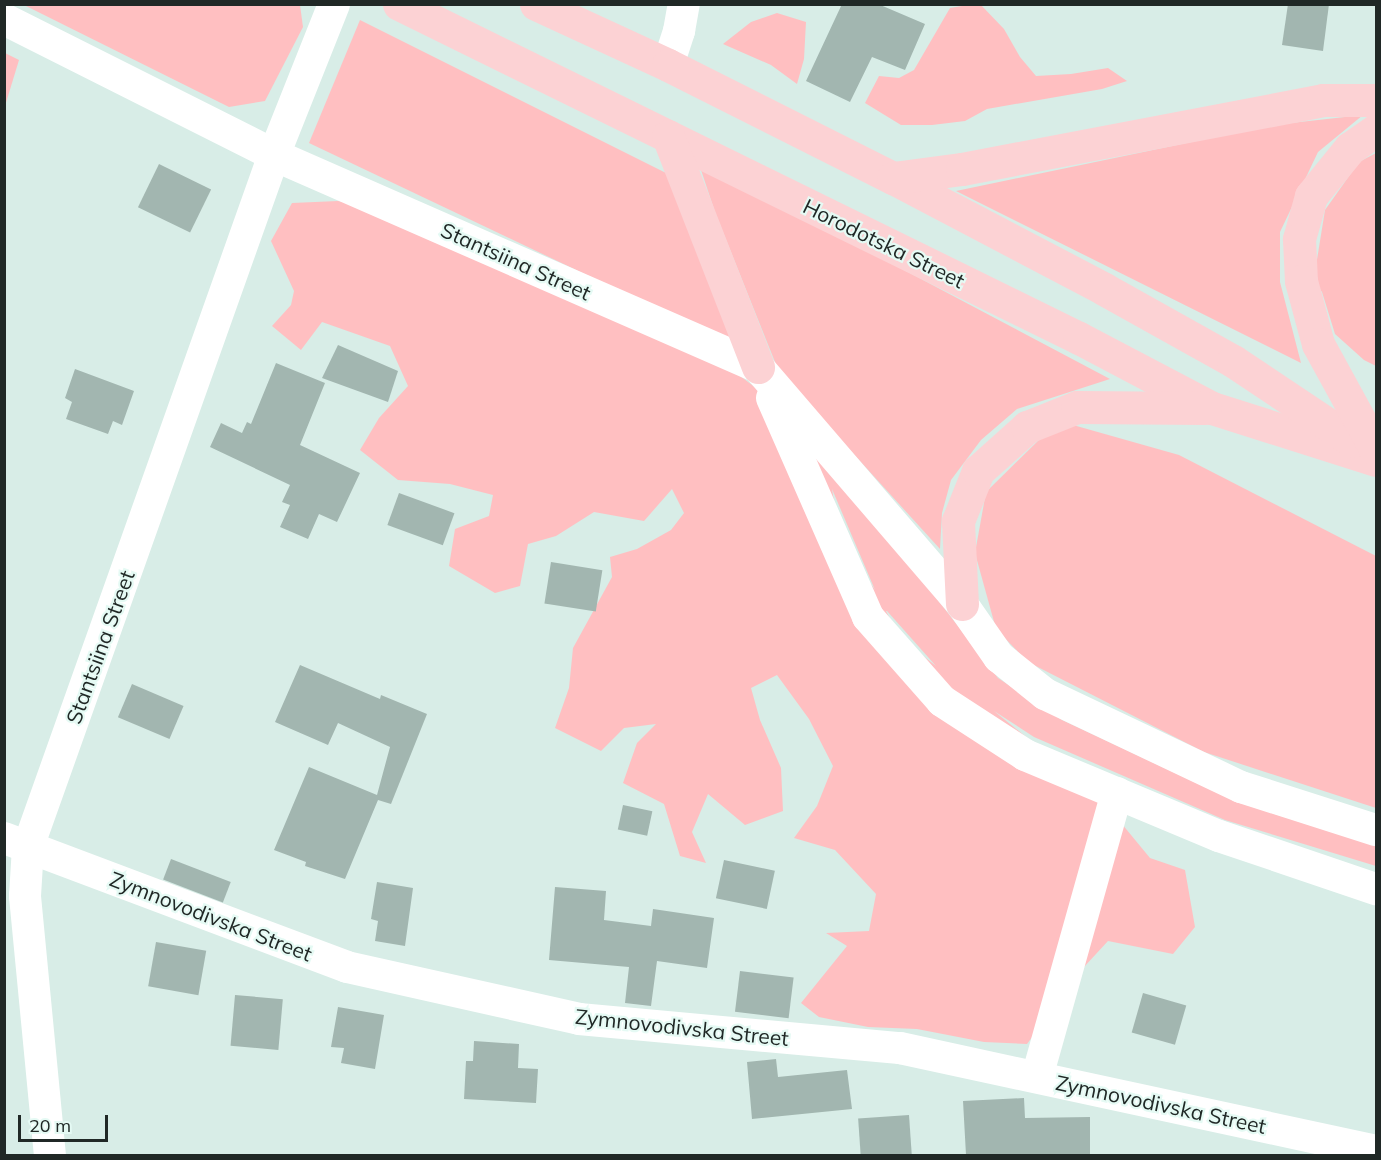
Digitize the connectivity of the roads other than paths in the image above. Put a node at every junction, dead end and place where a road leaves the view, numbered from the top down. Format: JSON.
{"nodes":[{"id":1,"x":334,"y":4,"type":"edge"},
{"id":2,"x":399,"y":4,"type":"edge"},
{"id":3,"x":536,"y":4,"type":"edge"},
{"id":4,"x":684,"y":4,"type":"edge"},
{"id":5,"x":4,"y":19,"type":"edge"},
{"id":6,"x":668,"y":65,"type":"junction"},
{"id":7,"x":1377,"y":100,"type":"edge"},
{"id":8,"x":1377,"y":130,"type":"edge"},
{"id":9,"x":668,"y":136,"type":"junction"},
{"id":10,"x":274,"y":155,"type":"junction"},
{"id":11,"x":893,"y":178,"type":"junction"},
{"id":12,"x":758,"y":367,"type":"junction"},
{"id":13,"x":1212,"y":408,"type":"junction"},
{"id":14,"x":1377,"y":450,"type":"edge"},
{"id":15,"x":1377,"y":459,"type":"edge"},
{"id":16,"x":962,"y":604,"type":"junction"},
{"id":17,"x":1117,"y":793,"type":"junction"},
{"id":18,"x":1377,"y":830,"type":"edge"},
{"id":19,"x":16,"y":843,"type":"edge"},
{"id":20,"x":1377,"y":889,"type":"edge"},
{"id":21,"x":1037,"y":1077,"type":"junction"},
{"id":22,"x":1377,"y":1151,"type":"edge"},
{"id":23,"x":50,"y":1155,"type":"edge"}],
"edges":[{"from":1,"to":10,"type":"street","name":"Stantsiina Street"},
{"from":2,"to":9,"type":"main road","name":"Horodotska Street"},
{"from":3,"to":6,"type":"main road","name":"Horodotska Street"},
{"from":4,"to":6,"type":"street"},
{"from":5,"to":10,"type":"street","name":"Stantsiina Street"},
{"from":6,"to":11,"type":"main road","name":"Horodotska Street"},
{"from":7,"to":11,"type":"main road"},
{"from":8,"to":14,"type":"main road"},
{"from":9,"to":12,"type":"main road"},
{"from":9,"to":13,"type":"main road","name":"Horodotska Street"},
{"from":10,"to":12,"type":"street","name":"Stantsiina Street"},
{"from":10,"to":19,"type":"street","name":"Stantsiina Street"},
{"from":11,"to":15,"type":"main road","name":"Horodotska Street"},
{"from":12,"to":16,"type":"street"},
{"from":12,"to":17,"type":"street"},
{"from":13,"to":15,"type":"main road","name":"Horodotska Street"},
{"from":13,"to":16,"type":"main road"},
{"from":16,"to":18,"type":"street"},
{"from":17,"to":20,"type":"street"},
{"from":17,"to":21,"type":"street"},
{"from":19,"to":21,"type":"street","name":"Zymnovodivska Street"},
{"from":19,"to":23,"type":"street","name":"Stantsiina Street"},
{"from":21,"to":22,"type":"street","name":"Zymnovodivska Street"}]}
